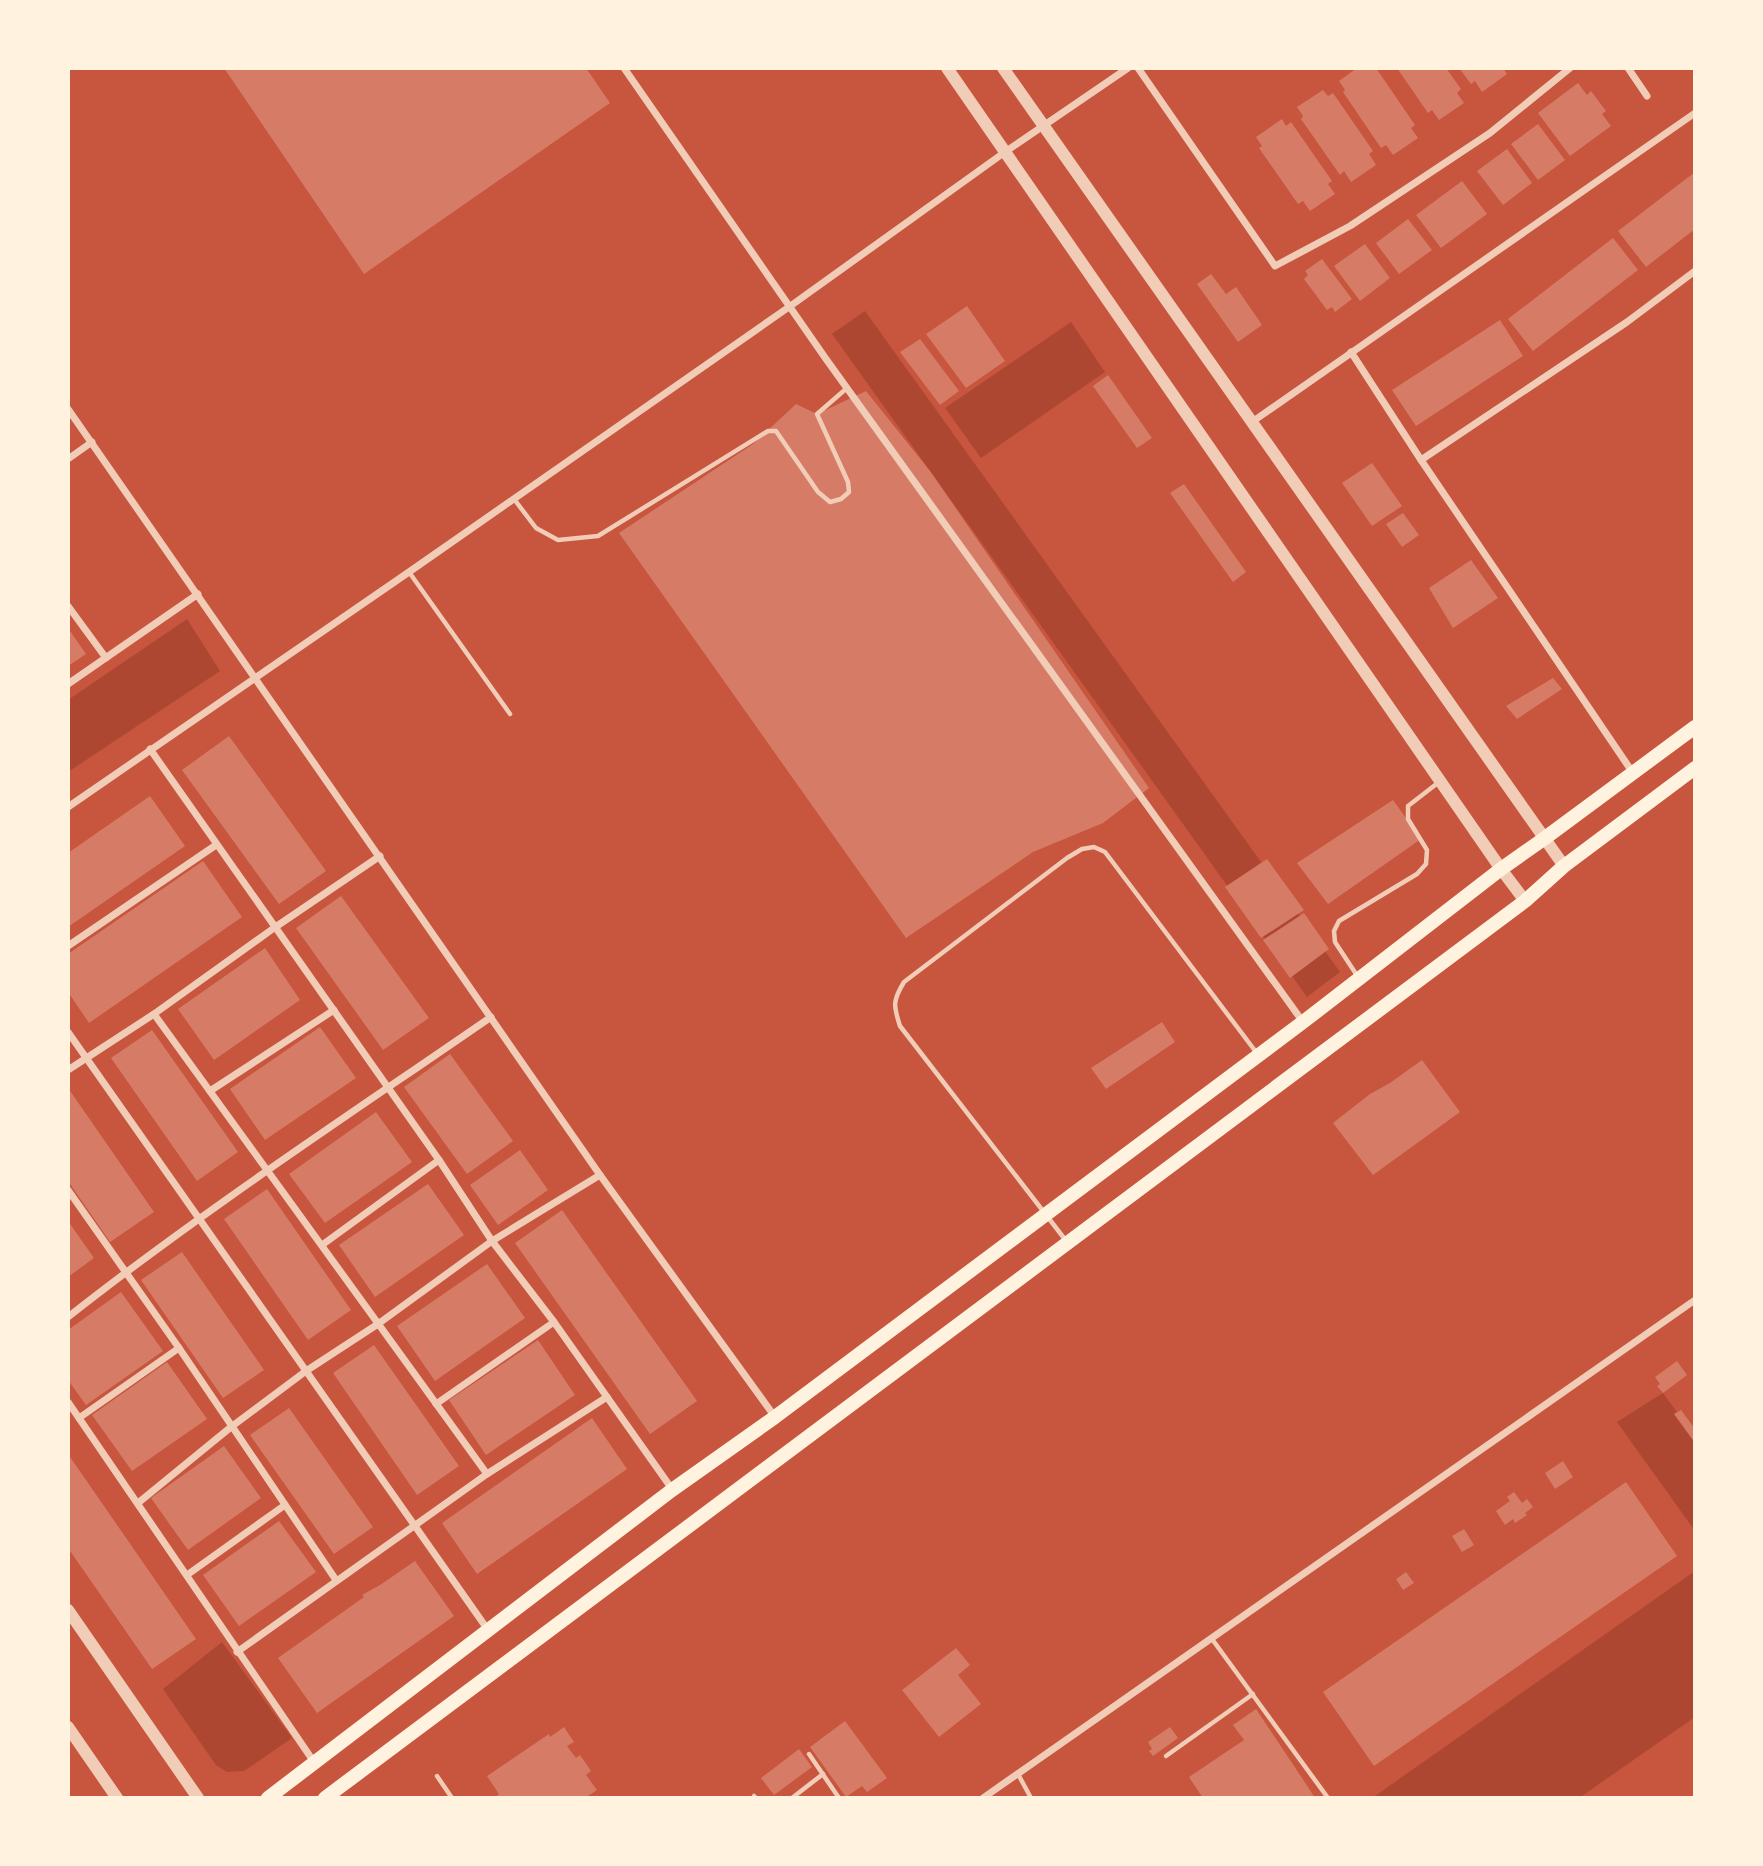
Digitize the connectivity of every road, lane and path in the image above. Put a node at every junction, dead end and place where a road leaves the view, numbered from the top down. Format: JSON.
{"nodes":[{"id":1,"x":624,"y":68,"type":"edge"},
{"id":2,"x":947,"y":68,"type":"edge"},
{"id":3,"x":1003,"y":68,"type":"edge"},
{"id":4,"x":1128,"y":68,"type":"edge"},
{"id":5,"x":1138,"y":68,"type":"edge"},
{"id":6,"x":1570,"y":68,"type":"edge"},
{"id":7,"x":1628,"y":68,"type":"edge"},
{"id":8,"x":1647,"y":96,"type":"dead end"},
{"id":9,"x":1695,"y":113,"type":"edge"},
{"id":10,"x":1044,"y":127,"type":"junction"},
{"id":11,"x":1005,"y":152,"type":"junction"},
{"id":12,"x":1695,"y":271,"type":"edge"},
{"id":13,"x":789,"y":307,"type":"junction"},
{"id":14,"x":1351,"y":352,"type":"junction"},
{"id":15,"x":847,"y":388,"type":"junction"},
{"id":16,"x":68,"y":409,"type":"edge"},
{"id":17,"x":1252,"y":422,"type":"junction"},
{"id":18,"x":92,"y":442,"type":"junction"},
{"id":19,"x":68,"y":459,"type":"edge"},
{"id":20,"x":1421,"y":460,"type":"junction"},
{"id":21,"x":514,"y":499,"type":"junction"},
{"id":22,"x":409,"y":572,"type":"junction"},
{"id":23,"x":198,"y":594,"type":"junction"},
{"id":24,"x":68,"y":606,"type":"edge"},
{"id":25,"x":106,"y":658,"type":"junction"},
{"id":26,"x":256,"y":678,"type":"junction"},
{"id":27,"x":68,"y":684,"type":"edge"},
{"id":28,"x":510,"y":714,"type":"dead end"},
{"id":29,"x":1695,"y":726,"type":"edge"},
{"id":30,"x":150,"y":749,"type":"junction"},
{"id":31,"x":1695,"y":768,"type":"edge"},
{"id":32,"x":1633,"y":773,"type":"junction"},
{"id":33,"x":1440,"y":781,"type":"junction"},
{"id":34,"x":68,"y":807,"type":"edge"},
{"id":35,"x":1545,"y":838,"type":"junction"},
{"id":36,"x":216,"y":845,"type":"junction"},
{"id":37,"x":380,"y":856,"type":"junction"},
{"id":38,"x":1564,"y":866,"type":"junction"},
{"id":39,"x":1501,"y":869,"type":"junction"},
{"id":40,"x":1525,"y":901,"type":"junction"},
{"id":41,"x":274,"y":928,"type":"junction"},
{"id":42,"x":68,"y":946,"type":"edge"},
{"id":43,"x":1359,"y":979,"type":"junction"},
{"id":44,"x":334,"y":1010,"type":"junction"},
{"id":45,"x":154,"y":1014,"type":"junction"},
{"id":46,"x":491,"y":1017,"type":"junction"},
{"id":47,"x":1303,"y":1022,"type":"junction"},
{"id":48,"x":68,"y":1032,"type":"edge"},
{"id":49,"x":1259,"y":1055,"type":"junction"},
{"id":50,"x":86,"y":1057,"type":"junction"},
{"id":51,"x":68,"y":1070,"type":"edge"},
{"id":52,"x":388,"y":1088,"type":"junction"},
{"id":53,"x":210,"y":1091,"type":"junction"},
{"id":54,"x":439,"y":1160,"type":"junction"},
{"id":55,"x":268,"y":1172,"type":"junction"},
{"id":56,"x":600,"y":1175,"type":"junction"},
{"id":57,"x":68,"y":1190,"type":"edge"},
{"id":58,"x":1046,"y":1215,"type":"junction"},
{"id":59,"x":200,"y":1219,"type":"junction"},
{"id":60,"x":492,"y":1241,"type":"junction"},
{"id":61,"x":1067,"y":1243,"type":"junction"},
{"id":62,"x":322,"y":1245,"type":"junction"},
{"id":63,"x":126,"y":1272,"type":"junction"},
{"id":64,"x":1695,"y":1300,"type":"edge"},
{"id":65,"x":68,"y":1317,"type":"edge"},
{"id":66,"x":554,"y":1322,"type":"junction"},
{"id":67,"x":378,"y":1324,"type":"junction"},
{"id":68,"x":179,"y":1348,"type":"junction"},
{"id":69,"x":306,"y":1371,"type":"junction"},
{"id":70,"x":607,"y":1398,"type":"junction"},
{"id":71,"x":68,"y":1402,"type":"edge"},
{"id":72,"x":436,"y":1404,"type":"junction"},
{"id":73,"x":79,"y":1418,"type":"junction"},
{"id":74,"x":775,"y":1418,"type":"junction"},
{"id":75,"x":231,"y":1427,"type":"junction"},
{"id":76,"x":487,"y":1475,"type":"junction"},
{"id":77,"x":672,"y":1490,"type":"junction"},
{"id":78,"x":138,"y":1503,"type":"junction"},
{"id":79,"x":285,"y":1504,"type":"junction"},
{"id":80,"x":414,"y":1526,"type":"junction"},
{"id":81,"x":187,"y":1575,"type":"junction"},
{"id":82,"x":337,"y":1580,"type":"junction"},
{"id":83,"x":68,"y":1610,"type":"edge"},
{"id":84,"x":488,"y":1631,"type":"junction"},
{"id":85,"x":1212,"y":1638,"type":"junction"},
{"id":86,"x":237,"y":1652,"type":"junction"},
{"id":87,"x":1253,"y":1694,"type":"junction"},
{"id":88,"x":68,"y":1727,"type":"edge"},
{"id":89,"x":809,"y":1754,"type":"dead end"},
{"id":90,"x":1166,"y":1756,"type":"dead end"},
{"id":91,"x":314,"y":1763,"type":"junction"},
{"id":92,"x":823,"y":1774,"type":"junction"},
{"id":93,"x":1017,"y":1774,"type":"junction"},
{"id":94,"x":437,"y":1776,"type":"dead end"},
{"id":95,"x":117,"y":1798,"type":"edge"},
{"id":96,"x":198,"y":1798,"type":"edge"},
{"id":97,"x":268,"y":1798,"type":"edge"},
{"id":98,"x":325,"y":1798,"type":"edge"},
{"id":99,"x":452,"y":1798,"type":"edge"},
{"id":100,"x":792,"y":1798,"type":"edge"},
{"id":101,"x":839,"y":1798,"type":"edge"},
{"id":102,"x":983,"y":1798,"type":"edge"},
{"id":103,"x":1031,"y":1798,"type":"edge"},
{"id":104,"x":1328,"y":1798,"type":"edge"}],
"edges":[{"from":1,"to":13,"type":"street"},
{"from":2,"to":11,"type":"street"},
{"from":3,"to":10,"type":"street"},
{"from":4,"to":10,"type":"street"},
{"from":5,"to":6,"type":"street"},
{"from":7,"to":8,"type":"street"},
{"from":9,"to":14,"type":"street"},
{"from":10,"to":11,"type":"street"},
{"from":10,"to":17,"type":"street"},
{"from":11,"to":13,"type":"street"},
{"from":11,"to":33,"type":"street"},
{"from":12,"to":20,"type":"street"},
{"from":13,"to":15,"type":"street"},
{"from":13,"to":21,"type":"street"},
{"from":14,"to":17,"type":"street"},
{"from":14,"to":20,"type":"street"},
{"from":15,"to":21,"type":"lane"},
{"from":15,"to":47,"type":"street"},
{"from":16,"to":18,"type":"street"},
{"from":17,"to":35,"type":"street"},
{"from":18,"to":19,"type":"street"},
{"from":18,"to":23,"type":"street"},
{"from":20,"to":32,"type":"street"},
{"from":21,"to":22,"type":"street"},
{"from":22,"to":26,"type":"street"},
{"from":22,"to":28,"type":"lane"},
{"from":23,"to":25,"type":"street"},
{"from":23,"to":26,"type":"street"},
{"from":24,"to":25,"type":"street"},
{"from":25,"to":27,"type":"street"},
{"from":26,"to":30,"type":"street"},
{"from":26,"to":37,"type":"street"},
{"from":29,"to":32,"type":"main road"},
{"from":30,"to":34,"type":"street"},
{"from":30,"to":36,"type":"street"},
{"from":31,"to":38,"type":"main road"},
{"from":32,"to":35,"type":"main road"},
{"from":33,"to":39,"type":"street"},
{"from":33,"to":43,"type":"lane"},
{"from":35,"to":38,"type":"street"},
{"from":35,"to":39,"type":"main road"},
{"from":36,"to":41,"type":"street"},
{"from":36,"to":42,"type":"street"},
{"from":37,"to":41,"type":"street"},
{"from":37,"to":46,"type":"street"},
{"from":38,"to":40,"type":"main road"},
{"from":39,"to":40,"type":"street"},
{"from":39,"to":43,"type":"main road"},
{"from":40,"to":61,"type":"main road"},
{"from":41,"to":44,"type":"street"},
{"from":41,"to":45,"type":"street"},
{"from":43,"to":47,"type":"main road"},
{"from":44,"to":52,"type":"street"},
{"from":44,"to":53,"type":"street"},
{"from":45,"to":50,"type":"street"},
{"from":45,"to":53,"type":"street"},
{"from":46,"to":52,"type":"street"},
{"from":46,"to":56,"type":"street"},
{"from":47,"to":49,"type":"main road"},
{"from":48,"to":50,"type":"street"},
{"from":49,"to":58,"type":"main road"},
{"from":49,"to":58,"type":"lane"},
{"from":50,"to":51,"type":"street"},
{"from":50,"to":59,"type":"street"},
{"from":52,"to":54,"type":"street"},
{"from":52,"to":55,"type":"street"},
{"from":53,"to":55,"type":"street"},
{"from":54,"to":60,"type":"street"},
{"from":54,"to":62,"type":"street"},
{"from":55,"to":59,"type":"street"},
{"from":55,"to":62,"type":"street"},
{"from":56,"to":60,"type":"street"},
{"from":56,"to":74,"type":"street"},
{"from":57,"to":63,"type":"street"},
{"from":58,"to":61,"type":"lane"},
{"from":58,"to":74,"type":"main road"},
{"from":59,"to":63,"type":"street"},
{"from":59,"to":69,"type":"street"},
{"from":60,"to":66,"type":"street"},
{"from":60,"to":67,"type":"street"},
{"from":61,"to":98,"type":"main road"},
{"from":62,"to":67,"type":"street"},
{"from":63,"to":65,"type":"street"},
{"from":63,"to":68,"type":"street"},
{"from":64,"to":85,"type":"street"},
{"from":66,"to":70,"type":"street"},
{"from":66,"to":72,"type":"street"},
{"from":67,"to":69,"type":"street"},
{"from":67,"to":72,"type":"street"},
{"from":68,"to":73,"type":"street"},
{"from":68,"to":75,"type":"street"},
{"from":69,"to":75,"type":"street"},
{"from":69,"to":80,"type":"street"},
{"from":70,"to":76,"type":"street"},
{"from":70,"to":77,"type":"street"},
{"from":71,"to":73,"type":"street"},
{"from":72,"to":76,"type":"street"},
{"from":73,"to":78,"type":"street"},
{"from":74,"to":77,"type":"main road"},
{"from":75,"to":78,"type":"street"},
{"from":75,"to":79,"type":"street"},
{"from":76,"to":80,"type":"street"},
{"from":77,"to":84,"type":"main road"},
{"from":78,"to":81,"type":"street"},
{"from":79,"to":81,"type":"street"},
{"from":79,"to":82,"type":"street"},
{"from":80,"to":82,"type":"street"},
{"from":80,"to":84,"type":"street"},
{"from":81,"to":86,"type":"street"},
{"from":82,"to":86,"type":"street"},
{"from":83,"to":96,"type":"street"},
{"from":84,"to":91,"type":"main road"},
{"from":85,"to":87,"type":"lane"},
{"from":85,"to":93,"type":"street"},
{"from":86,"to":91,"type":"street"},
{"from":87,"to":90,"type":"lane"},
{"from":87,"to":104,"type":"lane"},
{"from":88,"to":95,"type":"street"},
{"from":89,"to":92,"type":"lane"},
{"from":91,"to":97,"type":"main road"},
{"from":92,"to":100,"type":"lane"},
{"from":92,"to":101,"type":"lane"},
{"from":93,"to":102,"type":"street"},
{"from":93,"to":103,"type":"lane"},
{"from":94,"to":99,"type":"lane"}]}
